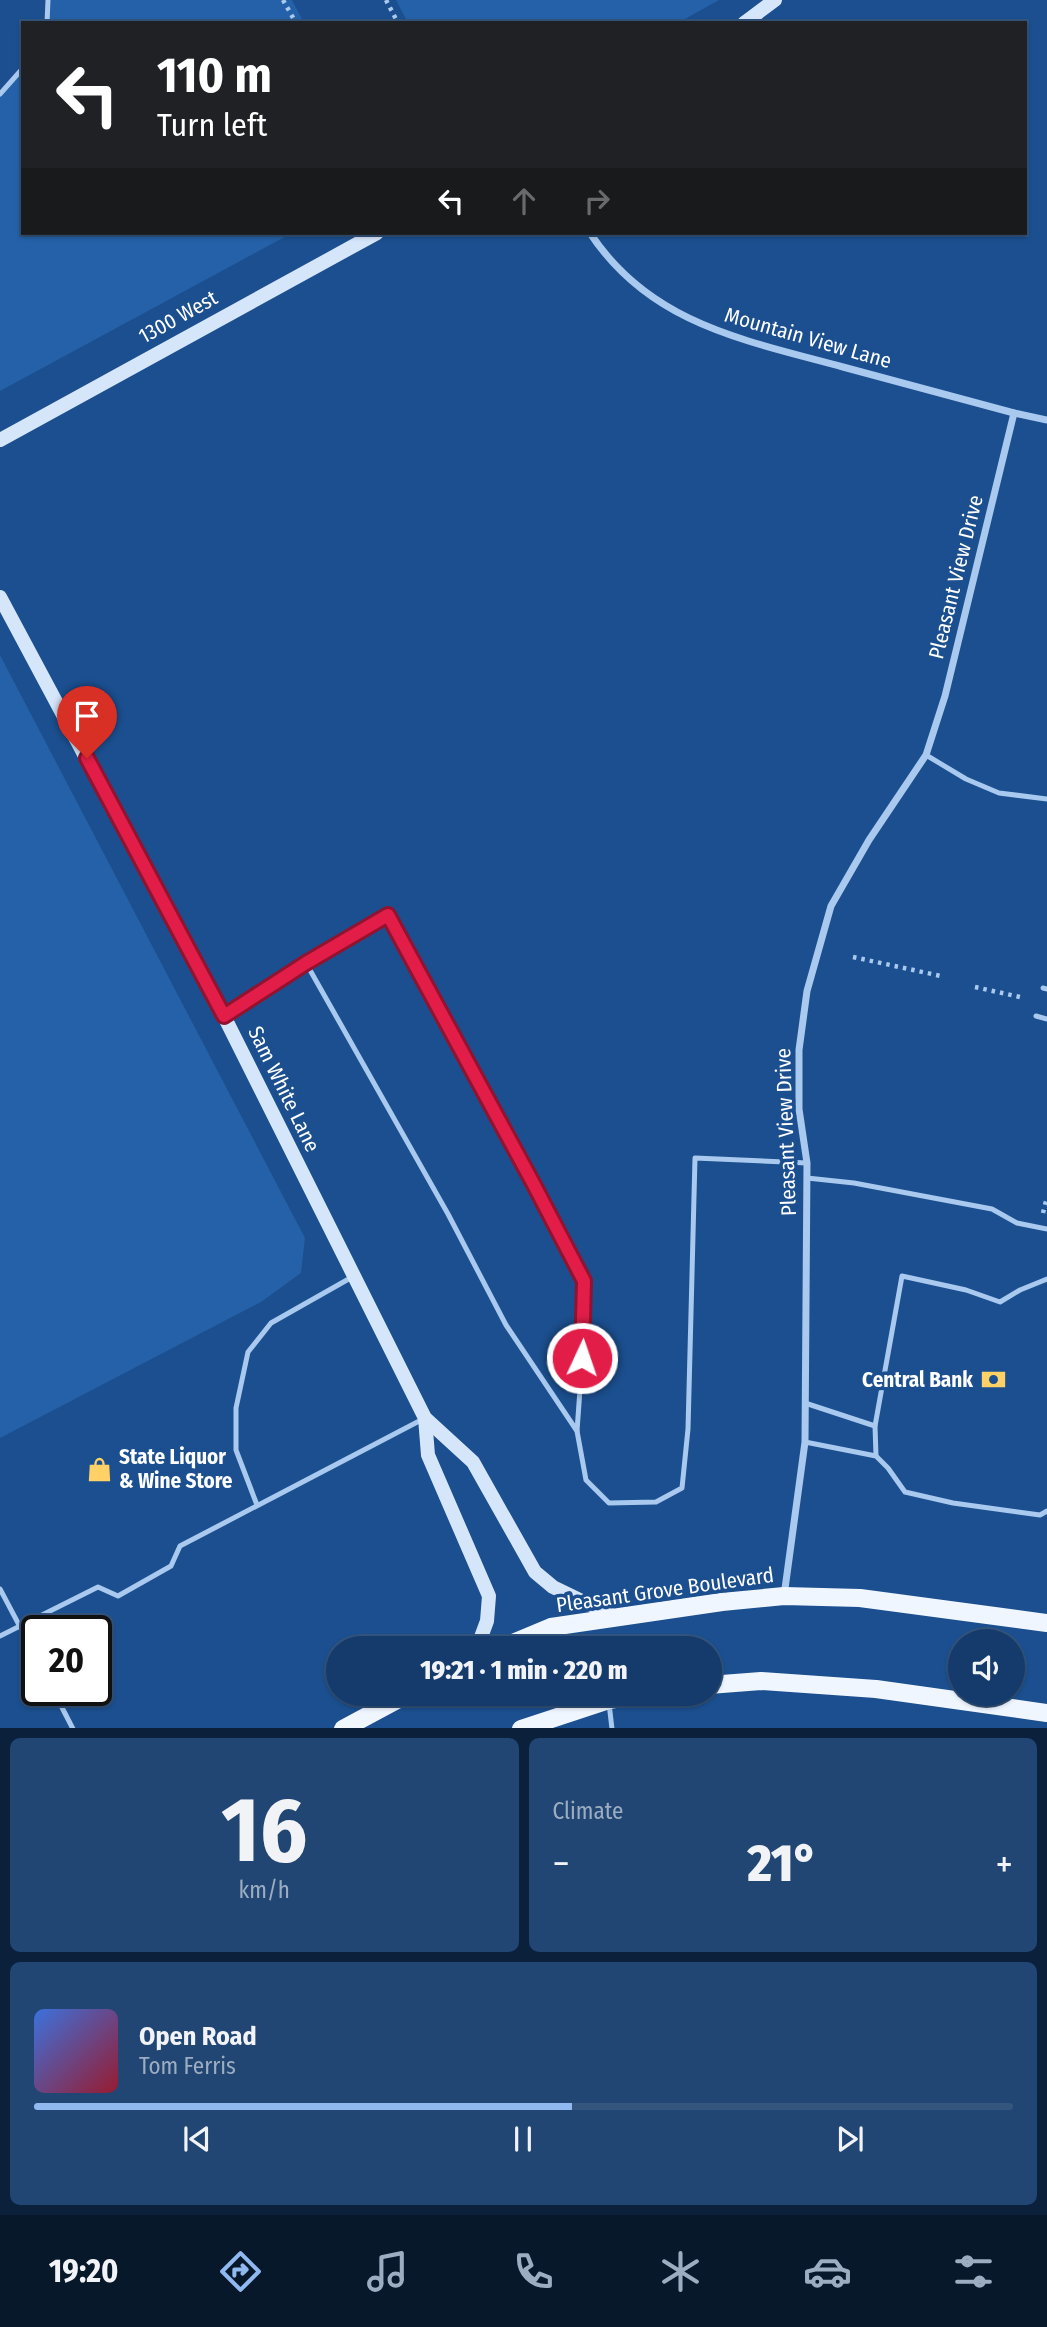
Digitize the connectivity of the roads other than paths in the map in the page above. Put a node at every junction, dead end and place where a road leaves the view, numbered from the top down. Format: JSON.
{"nodes":[{"id":1,"x":48,"y":0,"type":"edge"},
{"id":2,"x":775,"y":0,"type":"edge"},
{"id":3,"x":47,"y":21,"type":"edge"},
{"id":4,"x":747,"y":21,"type":"edge"},
{"id":5,"x":21,"y":70,"type":"edge"},
{"id":6,"x":0,"y":93,"type":"edge"},
{"id":7,"x":373,"y":235,"type":"edge"},
{"id":8,"x":591,"y":235,"type":"edge"},
{"id":9,"x":1014,"y":413,"type":"junction"},
{"id":10,"x":1047,"y":420,"type":"edge"},
{"id":11,"x":0,"y":440,"type":"edge"},
{"id":12,"x":0,"y":597,"type":"edge"},
{"id":13,"x":926,"y":755,"type":"junction"},
{"id":14,"x":1047,"y":799,"type":"edge"},
{"id":15,"x":306,"y":963,"type":"junction"},
{"id":16,"x":224,"y":1016,"type":"junction"},
{"id":17,"x":1036,"y":1016,"type":"dead end"},
{"id":18,"x":1047,"y":1019,"type":"edge"},
{"id":19,"x":807,"y":1163,"type":"junction"},
{"id":20,"x":807,"y":1178,"type":"junction"},
{"id":21,"x":1047,"y":1229,"type":"edge"},
{"id":22,"x":354,"y":1276,"type":"junction"},
{"id":23,"x":1047,"y":1279,"type":"edge"},
{"id":24,"x":806,"y":1403,"type":"junction"},
{"id":25,"x":425,"y":1418,"type":"junction"},
{"id":26,"x":875,"y":1426,"type":"junction"},
{"id":27,"x":577,"y":1431,"type":"junction"},
{"id":28,"x":805,"y":1442,"type":"junction"},
{"id":29,"x":876,"y":1456,"type":"junction"},
{"id":30,"x":257,"y":1505,"type":"junction"},
{"id":31,"x":1047,"y":1511,"type":"edge"},
{"id":32,"x":0,"y":1589,"type":"edge"},
{"id":33,"x":784,"y":1596,"type":"junction"},
{"id":34,"x":618,"y":1618,"type":"junction"},
{"id":35,"x":1047,"y":1623,"type":"edge"},
{"id":36,"x":19,"y":1626,"type":"junction"},
{"id":37,"x":21,"y":1630,"type":"edge"},
{"id":38,"x":0,"y":1636,"type":"edge"},
{"id":39,"x":481,"y":1636,"type":"edge"},
{"id":40,"x":530,"y":1636,"type":"edge"},
{"id":41,"x":722,"y":1684,"type":"edge"},
{"id":42,"x":61,"y":1706,"type":"edge"},
{"id":43,"x":385,"y":1706,"type":"edge"},
{"id":44,"x":590,"y":1706,"type":"edge"},
{"id":45,"x":610,"y":1706,"type":"edge"},
{"id":46,"x":1047,"y":1713,"type":"edge"},
{"id":47,"x":73,"y":1728,"type":"edge"},
{"id":48,"x":343,"y":1728,"type":"edge"},
{"id":49,"x":521,"y":1728,"type":"edge"},
{"id":50,"x":612,"y":1728,"type":"edge"}],
"edges":[{"from":1,"to":3,"type":"lane"},
{"from":2,"to":4,"type":"street"},
{"from":5,"to":6,"type":"lane"},
{"from":7,"to":11,"type":"street","name":"1300 West"},
{"from":8,"to":9,"type":"street","name":"Mountain View Lane"},
{"from":9,"to":10,"type":"street","name":"Mountain View Lane"},
{"from":9,"to":13,"type":"street","name":"Pleasant View Drive"},
{"from":12,"to":16,"type":"street","name":"Sam White Lane"},
{"from":13,"to":14,"type":"lane"},
{"from":13,"to":19,"type":"street","name":"Pleasant View Drive"},
{"from":15,"to":16,"type":"lane"},
{"from":15,"to":27,"type":"lane"},
{"from":15,"to":27,"type":"lane"},
{"from":16,"to":22,"type":"street","name":"Sam White Lane"},
{"from":17,"to":18,"type":"lane"},
{"from":19,"to":20,"type":"street","name":"Pleasant View Drive"},
{"from":19,"to":27,"type":"lane"},
{"from":20,"to":21,"type":"lane"},
{"from":20,"to":24,"type":"street","name":"Pleasant View Drive"},
{"from":22,"to":25,"type":"street","name":"Sam White Lane"},
{"from":22,"to":30,"type":"lane"},
{"from":23,"to":26,"type":"lane"},
{"from":24,"to":26,"type":"lane"},
{"from":24,"to":28,"type":"street","name":"Pleasant View Drive"},
{"from":25,"to":30,"type":"lane"},
{"from":25,"to":34,"type":"street","name":"Sam White Lane"},
{"from":25,"to":39,"type":"street","name":"Sam White Lane"},
{"from":26,"to":29,"type":"lane"},
{"from":28,"to":29,"type":"lane"},
{"from":28,"to":33,"type":"street","name":"Pleasant View Drive"},
{"from":29,"to":31,"type":"lane"},
{"from":30,"to":36,"type":"lane"},
{"from":32,"to":36,"type":"lane"},
{"from":33,"to":34,"type":"main road","name":"Pleasant Grove Boulevard"},
{"from":33,"to":35,"type":"main road","name":"Pleasant Grove Boulevard"},
{"from":34,"to":40,"type":"main road","name":"Pleasant Grove Boulevard"},
{"from":36,"to":37,"type":"lane"},
{"from":36,"to":38,"type":"lane"},
{"from":41,"to":46,"type":"main road"},
{"from":42,"to":47,"type":"lane"},
{"from":43,"to":48,"type":"main road"},
{"from":44,"to":49,"type":"main road"},
{"from":45,"to":50,"type":"lane"}]}
